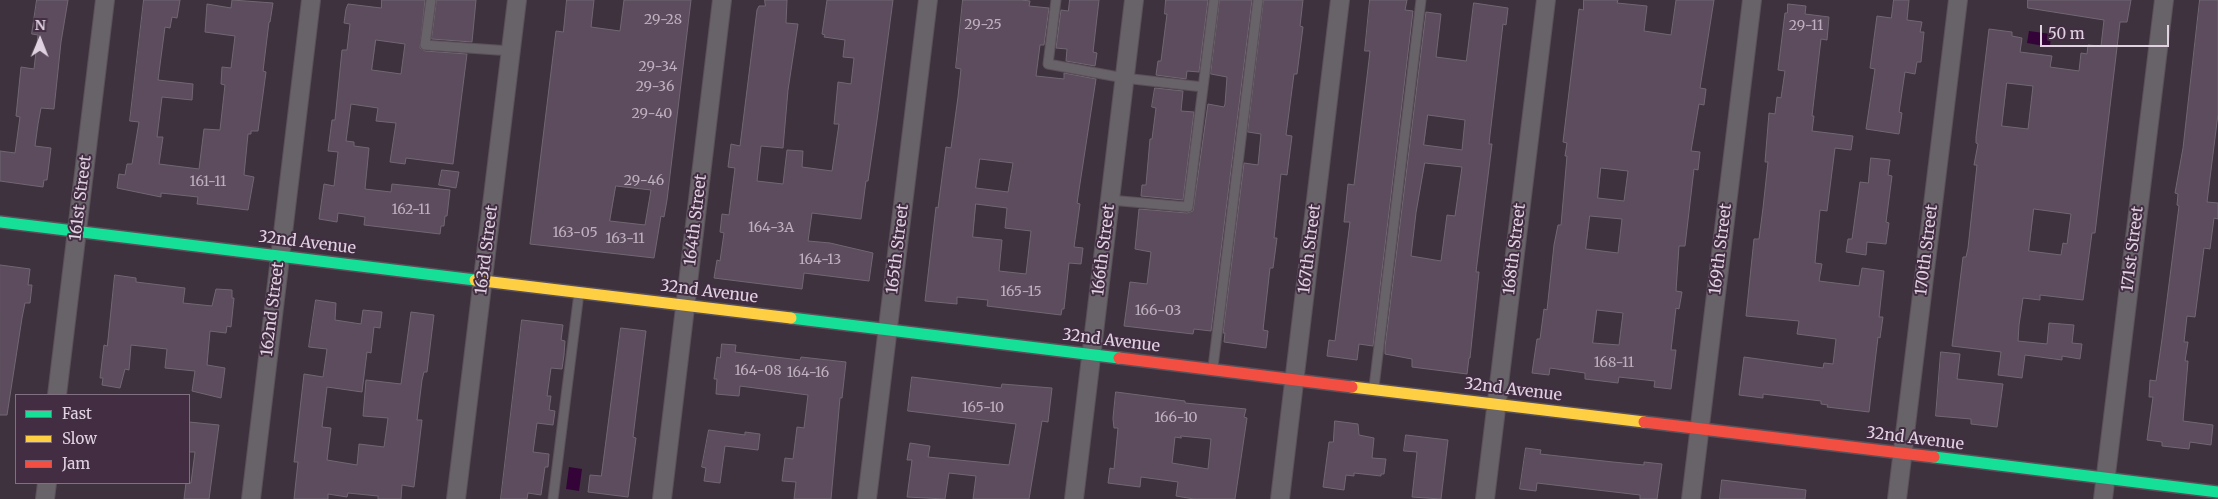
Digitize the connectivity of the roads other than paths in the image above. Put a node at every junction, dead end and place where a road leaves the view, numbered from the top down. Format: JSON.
{"nodes":[{"id":1,"x":105,"y":0,"type":"edge"},
{"id":2,"x":311,"y":0,"type":"edge"},
{"id":3,"x":431,"y":0,"type":"edge"},
{"id":4,"x":516,"y":0,"type":"edge"},
{"id":5,"x":722,"y":0,"type":"edge"},
{"id":6,"x":928,"y":0,"type":"edge"},
{"id":7,"x":1056,"y":0,"type":"edge"},
{"id":8,"x":1134,"y":0,"type":"edge"},
{"id":9,"x":1214,"y":0,"type":"edge"},
{"id":10,"x":1258,"y":0,"type":"edge"},
{"id":11,"x":1340,"y":0,"type":"edge"},
{"id":12,"x":1421,"y":0,"type":"edge"},
{"id":13,"x":1546,"y":0,"type":"edge"},
{"id":14,"x":1752,"y":0,"type":"edge"},
{"id":15,"x":1958,"y":0,"type":"edge"},
{"id":16,"x":2164,"y":0,"type":"edge"},
{"id":17,"x":510,"y":51,"type":"junction"},
{"id":18,"x":1124,"y":78,"type":"junction"},
{"id":19,"x":1203,"y":87,"type":"junction"},
{"id":20,"x":1110,"y":200,"type":"junction"},
{"id":21,"x":0,"y":222,"type":"edge"},
{"id":22,"x":77,"y":232,"type":"junction"},
{"id":23,"x":280,"y":256,"type":"junction"},
{"id":24,"x":483,"y":281,"type":"junction"},
{"id":25,"x":580,"y":293,"type":"junction"},
{"id":26,"x":686,"y":306,"type":"junction"},
{"id":27,"x":888,"y":330,"type":"junction"},
{"id":28,"x":1091,"y":355,"type":"junction"},
{"id":29,"x":1213,"y":370,"type":"junction"},
{"id":30,"x":1294,"y":379,"type":"junction"},
{"id":31,"x":1373,"y":389,"type":"junction"},
{"id":32,"x":57,"y":394,"type":"edge"},
{"id":33,"x":1497,"y":404,"type":"junction"},
{"id":34,"x":1699,"y":429,"type":"junction"},
{"id":35,"x":1902,"y":454,"type":"junction"},
{"id":36,"x":2105,"y":478,"type":"junction"},
{"id":37,"x":46,"y":484,"type":"edge"},
{"id":38,"x":2218,"y":492,"type":"edge"},
{"id":39,"x":2181,"y":493,"type":"edge"},
{"id":40,"x":44,"y":499,"type":"edge"},
{"id":41,"x":250,"y":499,"type":"edge"},
{"id":42,"x":456,"y":499,"type":"edge"},
{"id":43,"x":553,"y":499,"type":"edge"},
{"id":44,"x":662,"y":499,"type":"edge"},
{"id":45,"x":867,"y":499,"type":"edge"},
{"id":46,"x":1074,"y":499,"type":"edge"},
{"id":47,"x":1280,"y":499,"type":"edge"},
{"id":48,"x":1485,"y":499,"type":"edge"},
{"id":49,"x":1691,"y":499,"type":"edge"},
{"id":50,"x":1897,"y":499,"type":"edge"},
{"id":51,"x":2103,"y":499,"type":"edge"}],
"edges":[{"from":1,"to":22,"type":"street","name":"161st Street"},
{"from":2,"to":23,"type":"street","name":"162nd Street"},
{"from":3,"to":17,"type":"lane"},
{"from":4,"to":17,"type":"street","name":"163rd Street"},
{"from":5,"to":26,"type":"street","name":"164th Street"},
{"from":6,"to":27,"type":"street","name":"165th Street"},
{"from":7,"to":18,"type":"lane"},
{"from":8,"to":18,"type":"street","name":"166th Street"},
{"from":9,"to":19,"type":"lane"},
{"from":10,"to":29,"type":"lane"},
{"from":11,"to":30,"type":"street","name":"167th Street"},
{"from":12,"to":31,"type":"lane"},
{"from":13,"to":33,"type":"street","name":"168th Street"},
{"from":14,"to":34,"type":"street","name":"169th Street"},
{"from":15,"to":35,"type":"street","name":"170th Street"},
{"from":16,"to":36,"type":"street","name":"171st Street"},
{"from":17,"to":24,"type":"street","name":"163rd Street"},
{"from":18,"to":19,"type":"lane"},
{"from":18,"to":20,"type":"street","name":"166th Street"},
{"from":19,"to":20,"type":"lane"},
{"from":20,"to":28,"type":"street","name":"166th Street"},
{"from":21,"to":22,"type":"street","name":"32nd Avenue"},
{"from":22,"to":23,"type":"street","name":"32nd Avenue"},
{"from":22,"to":32,"type":"street","name":"161st Street"},
{"from":23,"to":24,"type":"street","name":"32nd Avenue"},
{"from":23,"to":41,"type":"street","name":"162nd Street"},
{"from":24,"to":25,"type":"street","name":"32nd Avenue"},
{"from":24,"to":42,"type":"street","name":"163rd Street"},
{"from":25,"to":26,"type":"street","name":"32nd Avenue"},
{"from":25,"to":43,"type":"lane"},
{"from":26,"to":27,"type":"street","name":"32nd Avenue"},
{"from":26,"to":44,"type":"street","name":"164th Street"},
{"from":27,"to":28,"type":"street","name":"32nd Avenue"},
{"from":27,"to":45,"type":"street","name":"165th Street"},
{"from":28,"to":29,"type":"street","name":"32nd Avenue"},
{"from":28,"to":46,"type":"street","name":"166th Street"},
{"from":29,"to":30,"type":"street","name":"32nd Avenue"},
{"from":30,"to":31,"type":"street","name":"32nd Avenue"},
{"from":30,"to":47,"type":"street","name":"167th Street"},
{"from":31,"to":33,"type":"street","name":"32nd Avenue"},
{"from":33,"to":34,"type":"street","name":"32nd Avenue"},
{"from":33,"to":48,"type":"street","name":"168th Street"},
{"from":34,"to":35,"type":"street","name":"32nd Avenue"},
{"from":34,"to":49,"type":"street","name":"169th Street"},
{"from":35,"to":36,"type":"street","name":"32nd Avenue"},
{"from":35,"to":50,"type":"street","name":"170th Street"},
{"from":36,"to":39,"type":"street","name":"32nd Avenue"},
{"from":36,"to":51,"type":"street","name":"171st Street"},
{"from":37,"to":40,"type":"street"},
{"from":38,"to":39,"type":"street","name":"32nd Avenue"}]}
